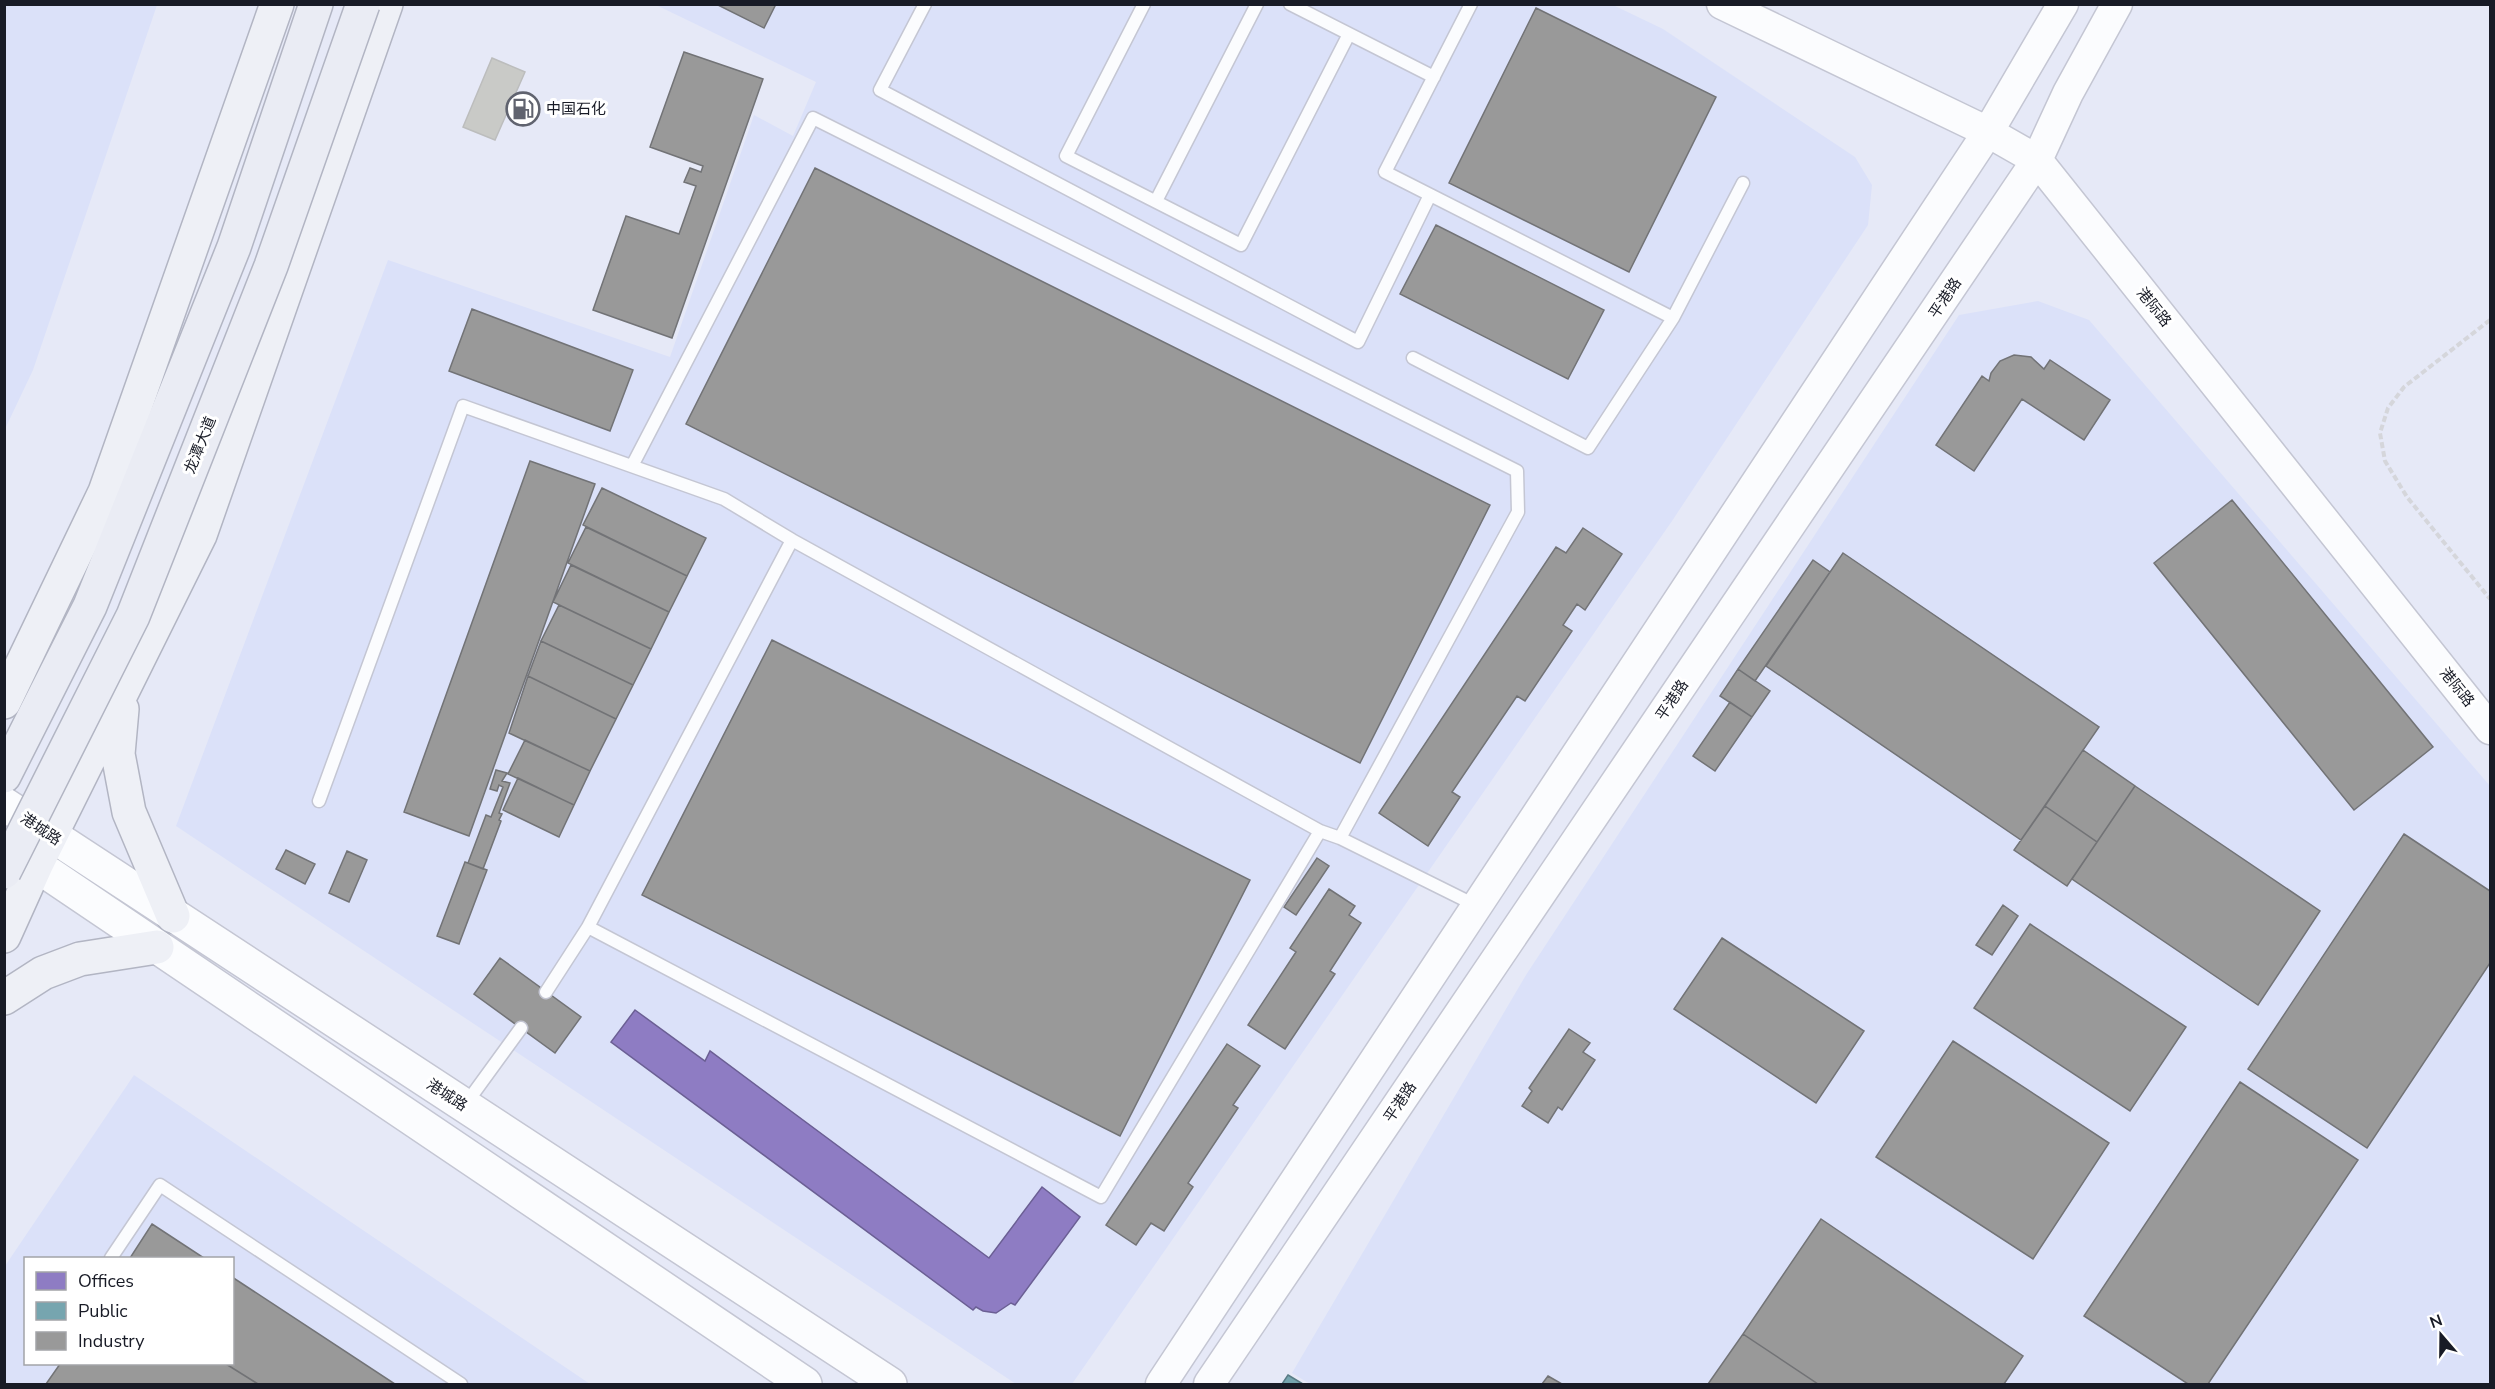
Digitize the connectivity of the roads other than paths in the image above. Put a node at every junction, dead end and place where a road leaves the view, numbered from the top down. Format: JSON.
{"nodes":[{"id":1,"x":278,"y":4,"type":"edge"},
{"id":2,"x":316,"y":4,"type":"edge"},
{"id":3,"x":363,"y":4,"type":"edge"},
{"id":4,"x":386,"y":4,"type":"edge"},
{"id":5,"x":925,"y":4,"type":"edge"},
{"id":6,"x":1144,"y":4,"type":"edge"},
{"id":7,"x":1257,"y":4,"type":"edge"},
{"id":8,"x":1290,"y":4,"type":"edge"},
{"id":9,"x":1471,"y":4,"type":"edge"},
{"id":10,"x":1722,"y":4,"type":"edge"},
{"id":11,"x":2063,"y":4,"type":"edge"},
{"id":12,"x":2117,"y":4,"type":"edge"},
{"id":13,"x":1349,"y":34,"type":"junction"},
{"id":14,"x":1434,"y":77,"type":"junction"},
{"id":15,"x":1988,"y":132,"type":"junction"},
{"id":16,"x":2037,"y":160,"type":"junction"},
{"id":17,"x":1743,"y":183,"type":"dead end"},
{"id":18,"x":1430,"y":195,"type":"junction"},
{"id":19,"x":1156,"y":201,"type":"junction"},
{"id":20,"x":1673,"y":318,"type":"junction"},
{"id":21,"x":1413,"y":358,"type":"dead end"},
{"id":22,"x":632,"y":466,"type":"junction"},
{"id":23,"x":792,"y":540,"type":"junction"},
{"id":24,"x":123,"y":691,"type":"junction"},
{"id":25,"x":4,"y":702,"type":"edge"},
{"id":26,"x":2490,"y":729,"type":"edge"},
{"id":27,"x":4,"y":776,"type":"edge"},
{"id":28,"x":319,"y":801,"type":"dead end"},
{"id":29,"x":4,"y":804,"type":"edge"},
{"id":30,"x":1320,"y":831,"type":"junction"},
{"id":31,"x":51,"y":836,"type":"junction"},
{"id":32,"x":1340,"y":838,"type":"junction"},
{"id":33,"x":4,"y":850,"type":"edge"},
{"id":34,"x":36,"y":865,"type":"junction"},
{"id":35,"x":4,"y":872,"type":"edge"},
{"id":36,"x":1477,"y":906,"type":"junction"},
{"id":37,"x":173,"y":916,"type":"junction"},
{"id":38,"x":588,"y":927,"type":"junction"},
{"id":39,"x":4,"y":936,"type":"edge"},
{"id":40,"x":157,"y":947,"type":"junction"},
{"id":41,"x":546,"y":992,"type":"dead end"},
{"id":42,"x":4,"y":998,"type":"edge"},
{"id":43,"x":521,"y":1028,"type":"dead end"},
{"id":44,"x":465,"y":1106,"type":"junction"},
{"id":45,"x":112,"y":1257,"type":"edge"},
{"id":46,"x":461,"y":1384,"type":"edge"},
{"id":47,"x":805,"y":1384,"type":"edge"},
{"id":48,"x":890,"y":1384,"type":"edge"},
{"id":49,"x":1161,"y":1384,"type":"edge"},
{"id":50,"x":1209,"y":1384,"type":"edge"}],
"edges":[{"from":1,"to":25,"type":"main road"},
{"from":2,"to":27,"type":"highway"},
{"from":3,"to":35,"type":"highway","name":"龙潭大道","bridge":true},
{"from":4,"to":24,"type":"main road"},
{"from":5,"to":18,"type":"lane"},
{"from":6,"to":19,"type":"lane"},
{"from":7,"to":19,"type":"lane"},
{"from":8,"to":13,"type":"lane"},
{"from":9,"to":14,"type":"lane"},
{"from":10,"to":15,"type":"street","name":"港际路"},
{"from":11,"to":15,"type":"street"},
{"from":12,"to":16,"type":"street","name":"平港路"},
{"from":13,"to":14,"type":"lane"},
{"from":13,"to":19,"type":"lane"},
{"from":14,"to":18,"type":"lane"},
{"from":15,"to":16,"type":"street","name":"港际路"},
{"from":15,"to":36,"type":"street"},
{"from":16,"to":26,"type":"street","name":"港际路"},
{"from":16,"to":50,"type":"street","name":"平港路"},
{"from":17,"to":20,"type":"lane"},
{"from":18,"to":20,"type":"lane"},
{"from":20,"to":21,"type":"lane"},
{"from":22,"to":23,"type":"lane"},
{"from":22,"to":28,"type":"lane"},
{"from":22,"to":32,"type":"lane"},
{"from":23,"to":30,"type":"lane"},
{"from":23,"to":38,"type":"lane"},
{"from":24,"to":31,"type":"main road"},
{"from":24,"to":37,"type":"main road"},
{"from":29,"to":31,"type":"main road","name":"港城路"},
{"from":30,"to":32,"type":"lane"},
{"from":30,"to":38,"type":"lane"},
{"from":31,"to":34,"type":"main road"},
{"from":31,"to":37,"type":"main road","name":"港城路"},
{"from":32,"to":36,"type":"lane"},
{"from":33,"to":34,"type":"main road"},
{"from":34,"to":39,"type":"main road"},
{"from":34,"to":40,"type":"main road"},
{"from":36,"to":49,"type":"street"},
{"from":37,"to":44,"type":"main road","name":"港城路"},
{"from":38,"to":41,"type":"lane"},
{"from":40,"to":42,"type":"main road"},
{"from":40,"to":47,"type":"main road"},
{"from":43,"to":44,"type":"lane"},
{"from":44,"to":48,"type":"main road","name":"港城路"},
{"from":45,"to":46,"type":"lane"}]}
